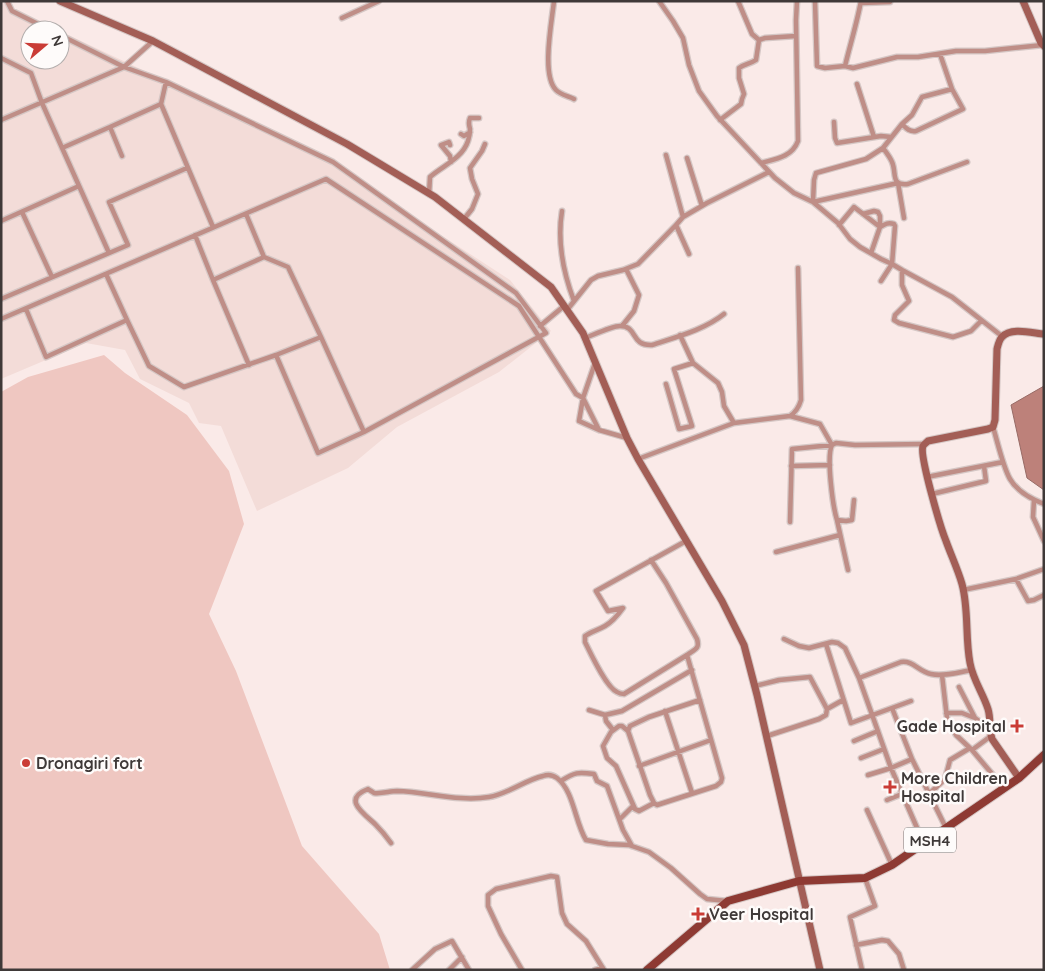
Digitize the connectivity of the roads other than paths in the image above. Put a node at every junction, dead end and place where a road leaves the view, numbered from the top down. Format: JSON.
{"nodes":[{"id":1,"x":7,"y":1,"type":"edge"},
{"id":2,"x":60,"y":1,"type":"edge"},
{"id":3,"x":380,"y":1,"type":"edge"},
{"id":4,"x":554,"y":1,"type":"edge"},
{"id":5,"x":659,"y":1,"type":"edge"},
{"id":6,"x":738,"y":1,"type":"edge"},
{"id":7,"x":797,"y":1,"type":"edge"},
{"id":8,"x":815,"y":1,"type":"edge"},
{"id":9,"x":1023,"y":1,"type":"edge"},
{"id":10,"x":861,"y":2,"type":"edge"},
{"id":11,"x":890,"y":2,"type":"edge"},
{"id":12,"x":342,"y":18,"type":"dead end"},
{"id":13,"x":30,"y":20,"type":"edge"},
{"id":14,"x":796,"y":36,"type":"junction"},
{"id":15,"x":70,"y":40,"type":"edge"},
{"id":16,"x":759,"y":40,"type":"junction"},
{"id":17,"x":152,"y":41,"type":"junction"},
{"id":18,"x":1043,"y":45,"type":"edge"},
{"id":19,"x":940,"y":54,"type":"junction"},
{"id":20,"x":1,"y":58,"type":"edge"},
{"id":21,"x":845,"y":66,"type":"junction"},
{"id":22,"x":124,"y":67,"type":"junction"},
{"id":23,"x":166,"y":82,"type":"junction"},
{"id":24,"x":857,"y":84,"type":"dead end"},
{"id":25,"x":952,"y":89,"type":"junction"},
{"id":26,"x":574,"y":98,"type":"dead end"},
{"id":27,"x":42,"y":103,"type":"junction"},
{"id":28,"x":161,"y":104,"type":"junction"},
{"id":29,"x":479,"y":118,"type":"dead end"},
{"id":30,"x":1,"y":120,"type":"edge"},
{"id":31,"x":720,"y":120,"type":"junction"},
{"id":32,"x":834,"y":122,"type":"dead end"},
{"id":33,"x":902,"y":124,"type":"junction"},
{"id":34,"x":110,"y":128,"type":"junction"},
{"id":35,"x":470,"y":132,"type":"junction"},
{"id":36,"x":461,"y":134,"type":"dead end"},
{"id":37,"x":874,"y":137,"type":"junction"},
{"id":38,"x":891,"y":137,"type":"junction"},
{"id":39,"x":484,"y":144,"type":"dead end"},
{"id":40,"x":450,"y":145,"type":"dead end"},
{"id":41,"x":62,"y":148,"type":"junction"},
{"id":42,"x":883,"y":148,"type":"junction"},
{"id":43,"x":666,"y":155,"type":"dead end"},
{"id":44,"x":122,"y":156,"type":"dead end"},
{"id":45,"x":687,"y":158,"type":"dead end"},
{"id":46,"x":451,"y":162,"type":"junction"},
{"id":47,"x":966,"y":162,"type":"dead end"},
{"id":48,"x":761,"y":163,"type":"junction"},
{"id":49,"x":187,"y":168,"type":"junction"},
{"id":50,"x":769,"y":172,"type":"junction"},
{"id":51,"x":898,"y":183,"type":"junction"},
{"id":52,"x":79,"y":186,"type":"junction"},
{"id":53,"x":429,"y":194,"type":"junction"},
{"id":54,"x":813,"y":202,"type":"junction"},
{"id":55,"x":702,"y":206,"type":"junction"},
{"id":56,"x":562,"y":211,"type":"dead end"},
{"id":57,"x":22,"y":212,"type":"junction"},
{"id":58,"x":246,"y":214,"type":"junction"},
{"id":59,"x":863,"y":214,"type":"junction"},
{"id":60,"x":683,"y":217,"type":"junction"},
{"id":61,"x":904,"y":218,"type":"dead end"},
{"id":62,"x":464,"y":219,"type":"junction"},
{"id":63,"x":1,"y":221,"type":"edge"},
{"id":64,"x":676,"y":225,"type":"junction"},
{"id":65,"x":839,"y":225,"type":"junction"},
{"id":66,"x":213,"y":227,"type":"junction"},
{"id":67,"x":880,"y":227,"type":"junction"},
{"id":68,"x":195,"y":235,"type":"junction"},
{"id":69,"x":108,"y":253,"type":"junction"},
{"id":70,"x":870,"y":253,"type":"junction"},
{"id":71,"x":689,"y":254,"type":"dead end"},
{"id":72,"x":264,"y":257,"type":"junction"},
{"id":73,"x":892,"y":264,"type":"junction"},
{"id":74,"x":798,"y":268,"type":"dead end"},
{"id":75,"x":626,"y":269,"type":"junction"},
{"id":76,"x":902,"y":270,"type":"junction"},
{"id":77,"x":106,"y":274,"type":"junction"},
{"id":78,"x":52,"y":277,"type":"junction"},
{"id":79,"x":213,"y":280,"type":"junction"},
{"id":80,"x":881,"y":281,"type":"dead end"},
{"id":81,"x":1,"y":299,"type":"edge"},
{"id":82,"x":574,"y":302,"type":"junction"},
{"id":83,"x":566,"y":308,"type":"junction"},
{"id":84,"x":26,"y":309,"type":"junction"},
{"id":85,"x":724,"y":314,"type":"dead end"},
{"id":86,"x":1,"y":319,"type":"edge"},
{"id":87,"x":127,"y":320,"type":"junction"},
{"id":88,"x":982,"y":321,"type":"junction"},
{"id":89,"x":540,"y":326,"type":"junction"},
{"id":90,"x":622,"y":326,"type":"junction"},
{"id":91,"x":1044,"y":334,"type":"edge"},
{"id":92,"x":680,"y":335,"type":"junction"},
{"id":93,"x":321,"y":337,"type":"junction"},
{"id":94,"x":539,"y":337,"type":"junction"},
{"id":95,"x":1002,"y":337,"type":"junction"},
{"id":96,"x":585,"y":338,"type":"junction"},
{"id":97,"x":276,"y":355,"type":"junction"},
{"id":98,"x":595,"y":362,"type":"junction"},
{"id":99,"x":694,"y":363,"type":"junction"},
{"id":100,"x":249,"y":365,"type":"junction"},
{"id":101,"x":666,"y":384,"type":"dead end"},
{"id":102,"x":583,"y":398,"type":"junction"},
{"id":103,"x":790,"y":416,"type":"junction"},
{"id":104,"x":734,"y":423,"type":"junction"},
{"id":105,"x":692,"y":426,"type":"junction"},
{"id":106,"x":993,"y":427,"type":"junction"},
{"id":107,"x":599,"y":430,"type":"junction"},
{"id":108,"x":364,"y":432,"type":"junction"},
{"id":109,"x":695,"y":436,"type":"junction"},
{"id":110,"x":628,"y":438,"type":"junction"},
{"id":111,"x":924,"y":444,"type":"junction"},
{"id":112,"x":832,"y":446,"type":"junction"},
{"id":113,"x":638,"y":459,"type":"junction"},
{"id":114,"x":1004,"y":462,"type":"junction"},
{"id":115,"x":830,"y":465,"type":"junction"},
{"id":116,"x":791,"y":466,"type":"junction"},
{"id":117,"x":984,"y":466,"type":"junction"},
{"id":118,"x":928,"y":477,"type":"junction"},
{"id":119,"x":932,"y":494,"type":"junction"},
{"id":120,"x":854,"y":500,"type":"dead end"},
{"id":121,"x":1034,"y":500,"type":"junction"},
{"id":122,"x":1044,"y":504,"type":"edge"},
{"id":123,"x":837,"y":520,"type":"junction"},
{"id":124,"x":790,"y":522,"type":"dead end"},
{"id":125,"x":840,"y":535,"type":"junction"},
{"id":126,"x":686,"y":541,"type":"junction"},
{"id":127,"x":1044,"y":541,"type":"edge"},
{"id":128,"x":776,"y":552,"type":"dead end"},
{"id":129,"x":651,"y":560,"type":"junction"},
{"id":130,"x":1044,"y":569,"type":"edge"},
{"id":131,"x":848,"y":570,"type":"dead end"},
{"id":132,"x":1016,"y":578,"type":"junction"},
{"id":133,"x":963,"y":590,"type":"junction"},
{"id":134,"x":1044,"y":595,"type":"edge"},
{"id":135,"x":784,"y":639,"type":"dead end"},
{"id":136,"x":826,"y":644,"type":"junction"},
{"id":137,"x":687,"y":655,"type":"junction"},
{"id":138,"x":692,"y":670,"type":"junction"},
{"id":139,"x":972,"y":670,"type":"junction"},
{"id":140,"x":942,"y":675,"type":"junction"},
{"id":141,"x":858,"y":678,"type":"junction"},
{"id":142,"x":755,"y":686,"type":"junction"},
{"id":143,"x":960,"y":687,"type":"dead end"},
{"id":144,"x":700,"y":700,"type":"junction"},
{"id":145,"x":844,"y":700,"type":"junction"},
{"id":146,"x":912,"y":701,"type":"dead end"},
{"id":147,"x":892,"y":708,"type":"junction"},
{"id":148,"x":827,"y":709,"type":"junction"},
{"id":149,"x":588,"y":710,"type":"dead end"},
{"id":150,"x":665,"y":711,"type":"junction"},
{"id":151,"x":946,"y":713,"type":"junction"},
{"id":152,"x":605,"y":715,"type":"junction"},
{"id":153,"x":872,"y":715,"type":"junction"},
{"id":154,"x":975,"y":718,"type":"junction"},
{"id":155,"x":613,"y":730,"type":"junction"},
{"id":156,"x":628,"y":731,"type":"junction"},
{"id":157,"x":878,"y":732,"type":"junction"},
{"id":158,"x":991,"y":732,"type":"junction"},
{"id":159,"x":767,"y":736,"type":"junction"},
{"id":160,"x":712,"y":740,"type":"junction"},
{"id":161,"x":854,"y":741,"type":"dead end"},
{"id":162,"x":884,"y":749,"type":"junction"},
{"id":163,"x":971,"y":749,"type":"junction"},
{"id":164,"x":678,"y":752,"type":"junction"},
{"id":165,"x":1044,"y":755,"type":"edge"},
{"id":166,"x":861,"y":758,"type":"dead end"},
{"id":167,"x":912,"y":759,"type":"junction"},
{"id":168,"x":639,"y":766,"type":"junction"},
{"id":169,"x":891,"y":768,"type":"junction"},
{"id":170,"x":868,"y":775,"type":"dead end"},
{"id":171,"x":1019,"y":778,"type":"junction"},
{"id":172,"x":561,"y":781,"type":"junction"},
{"id":173,"x":1004,"y":788,"type":"junction"},
{"id":174,"x":692,"y":794,"type":"junction"},
{"id":175,"x":902,"y":794,"type":"junction"},
{"id":176,"x":929,"y":794,"type":"junction"},
{"id":177,"x":887,"y":800,"type":"dead end"},
{"id":178,"x":654,"y":803,"type":"junction"},
{"id":179,"x":633,"y":806,"type":"junction"},
{"id":180,"x":867,"y":810,"type":"dead end"},
{"id":181,"x":620,"y":818,"type":"junction"},
{"id":182,"x":946,"y":828,"type":"junction"},
{"id":183,"x":391,"y":843,"type":"dead end"},
{"id":184,"x":924,"y":844,"type":"junction"},
{"id":185,"x":632,"y":846,"type":"junction"},
{"id":186,"x":892,"y":865,"type":"junction"},
{"id":187,"x":866,"y":878,"type":"junction"},
{"id":188,"x":799,"y":881,"type":"junction"},
{"id":189,"x":728,"y":901,"type":"junction"},
{"id":190,"x":856,"y":945,"type":"junction"},
{"id":191,"x":462,"y":957,"type":"junction"},
{"id":192,"x":604,"y":969,"type":"edge"},
{"id":193,"x":412,"y":970,"type":"edge"},
{"id":194,"x":449,"y":970,"type":"edge"},
{"id":195,"x":468,"y":970,"type":"edge"},
{"id":196,"x":522,"y":970,"type":"edge"},
{"id":197,"x":594,"y":970,"type":"edge"},
{"id":198,"x":647,"y":970,"type":"edge"},
{"id":199,"x":820,"y":970,"type":"edge"},
{"id":200,"x":862,"y":970,"type":"edge"},
{"id":201,"x":904,"y":970,"type":"edge"}],
"edges":[{"from":1,"to":13,"type":"street"},
{"from":2,"to":17,"type":"street"},
{"from":3,"to":12,"type":"street"},
{"from":4,"to":26,"type":"street"},
{"from":5,"to":31,"type":"street"},
{"from":6,"to":16,"type":"street"},
{"from":7,"to":14,"type":"street"},
{"from":8,"to":21,"type":"street"},
{"from":9,"to":18,"type":"street"},
{"from":10,"to":11,"type":"street"},
{"from":10,"to":21,"type":"street"},
{"from":14,"to":16,"type":"street"},
{"from":14,"to":48,"type":"street"},
{"from":15,"to":22,"type":"street"},
{"from":16,"to":31,"type":"street"},
{"from":17,"to":22,"type":"street"},
{"from":17,"to":53,"type":"street"},
{"from":18,"to":19,"type":"street"},
{"from":19,"to":21,"type":"street"},
{"from":19,"to":25,"type":"street"},
{"from":20,"to":27,"type":"street"},
{"from":22,"to":23,"type":"street"},
{"from":22,"to":27,"type":"street"},
{"from":23,"to":28,"type":"street"},
{"from":23,"to":89,"type":"street"},
{"from":24,"to":37,"type":"street"},
{"from":25,"to":33,"type":"street"},
{"from":25,"to":33,"type":"street"},
{"from":27,"to":30,"type":"street"},
{"from":27,"to":41,"type":"street"},
{"from":28,"to":34,"type":"street"},
{"from":28,"to":49,"type":"street"},
{"from":29,"to":35,"type":"street"},
{"from":31,"to":48,"type":"street"},
{"from":32,"to":37,"type":"street"},
{"from":33,"to":38,"type":"street"},
{"from":34,"to":41,"type":"street"},
{"from":34,"to":44,"type":"street"},
{"from":35,"to":36,"type":"street"},
{"from":35,"to":46,"type":"street"},
{"from":37,"to":38,"type":"street"},
{"from":38,"to":42,"type":"street"},
{"from":39,"to":62,"type":"street"},
{"from":40,"to":46,"type":"street"},
{"from":41,"to":52,"type":"street"},
{"from":42,"to":51,"type":"street"},
{"from":42,"to":54,"type":"street"},
{"from":43,"to":60,"type":"street"},
{"from":45,"to":55,"type":"street"},
{"from":46,"to":53,"type":"street"},
{"from":47,"to":51,"type":"street"},
{"from":48,"to":50,"type":"street"},
{"from":49,"to":66,"type":"street"},
{"from":49,"to":69,"type":"street"},
{"from":50,"to":54,"type":"street"},
{"from":50,"to":55,"type":"street"},
{"from":51,"to":54,"type":"street"},
{"from":51,"to":61,"type":"street"},
{"from":52,"to":57,"type":"street"},
{"from":52,"to":69,"type":"street"},
{"from":53,"to":62,"type":"street"},
{"from":54,"to":65,"type":"street"},
{"from":55,"to":60,"type":"street"},
{"from":56,"to":82,"type":"street"},
{"from":57,"to":63,"type":"street"},
{"from":57,"to":78,"type":"street"},
{"from":58,"to":66,"type":"street"},
{"from":58,"to":72,"type":"street"},
{"from":58,"to":94,"type":"street"},
{"from":59,"to":65,"type":"street"},
{"from":59,"to":67,"type":"street"},
{"from":59,"to":67,"type":"street"},
{"from":60,"to":64,"type":"street"},
{"from":62,"to":83,"type":"street"},
{"from":64,"to":71,"type":"street"},
{"from":64,"to":75,"type":"street"},
{"from":65,"to":70,"type":"street"},
{"from":66,"to":68,"type":"street"},
{"from":67,"to":70,"type":"street"},
{"from":67,"to":73,"type":"street"},
{"from":68,"to":77,"type":"street"},
{"from":68,"to":79,"type":"street"},
{"from":69,"to":78,"type":"street"},
{"from":70,"to":73,"type":"street"},
{"from":72,"to":79,"type":"street"},
{"from":72,"to":93,"type":"street"},
{"from":73,"to":76,"type":"street"},
{"from":73,"to":80,"type":"street"},
{"from":74,"to":103,"type":"street"},
{"from":75,"to":82,"type":"street"},
{"from":75,"to":90,"type":"street"},
{"from":76,"to":88,"type":"street"},
{"from":76,"to":88,"type":"street"},
{"from":77,"to":84,"type":"street"},
{"from":77,"to":87,"type":"street"},
{"from":78,"to":81,"type":"street"},
{"from":79,"to":100,"type":"street"},
{"from":82,"to":83,"type":"street"},
{"from":83,"to":89,"type":"street"},
{"from":83,"to":96,"type":"street"},
{"from":84,"to":86,"type":"street"},
{"from":84,"to":87,"type":"street"},
{"from":85,"to":92,"type":"street"},
{"from":87,"to":100,"type":"street"},
{"from":88,"to":95,"type":"street"},
{"from":89,"to":94,"type":"street"},
{"from":90,"to":92,"type":"street"},
{"from":90,"to":96,"type":"street"},
{"from":91,"to":95,"type":"street"},
{"from":92,"to":99,"type":"street"},
{"from":93,"to":97,"type":"street"},
{"from":93,"to":108,"type":"street"},
{"from":94,"to":102,"type":"street"},
{"from":94,"to":108,"type":"street"},
{"from":95,"to":106,"type":"street"},
{"from":96,"to":98,"type":"street"},
{"from":97,"to":100,"type":"street"},
{"from":97,"to":108,"type":"street"},
{"from":98,"to":102,"type":"street"},
{"from":98,"to":110,"type":"street"},
{"from":99,"to":104,"type":"street"},
{"from":99,"to":105,"type":"street"},
{"from":101,"to":105,"type":"street"},
{"from":102,"to":107,"type":"street"},
{"from":102,"to":107,"type":"street"},
{"from":103,"to":104,"type":"street"},
{"from":103,"to":112,"type":"street"},
{"from":104,"to":109,"type":"street"},
{"from":105,"to":109,"type":"street"},
{"from":106,"to":111,"type":"street"},
{"from":106,"to":114,"type":"street"},
{"from":107,"to":110,"type":"street"},
{"from":109,"to":113,"type":"street"},
{"from":110,"to":113,"type":"street"},
{"from":111,"to":112,"type":"street"},
{"from":111,"to":118,"type":"street"},
{"from":112,"to":115,"type":"street"},
{"from":112,"to":116,"type":"street"},
{"from":113,"to":126,"type":"street"},
{"from":114,"to":117,"type":"street"},
{"from":114,"to":121,"type":"street"},
{"from":115,"to":116,"type":"street"},
{"from":115,"to":123,"type":"street"},
{"from":116,"to":124,"type":"street"},
{"from":117,"to":118,"type":"street"},
{"from":117,"to":119,"type":"street"},
{"from":118,"to":119,"type":"street"},
{"from":119,"to":133,"type":"street"},
{"from":120,"to":123,"type":"street"},
{"from":121,"to":122,"type":"street"},
{"from":121,"to":127,"type":"street"},
{"from":123,"to":125,"type":"street"},
{"from":125,"to":128,"type":"street"},
{"from":125,"to":131,"type":"street"},
{"from":126,"to":129,"type":"street"},
{"from":126,"to":142,"type":"street"},
{"from":129,"to":137,"type":"street"},
{"from":129,"to":137,"type":"street"},
{"from":130,"to":132,"type":"street"},
{"from":132,"to":133,"type":"street"},
{"from":132,"to":134,"type":"street"},
{"from":133,"to":139,"type":"street"},
{"from":135,"to":136,"type":"street"},
{"from":136,"to":141,"type":"street"},
{"from":136,"to":145,"type":"street"},
{"from":137,"to":138,"type":"street"},
{"from":138,"to":144,"type":"street"},
{"from":138,"to":152,"type":"street"},
{"from":139,"to":140,"type":"street"},
{"from":139,"to":158,"type":"street"},
{"from":140,"to":141,"type":"street"},
{"from":140,"to":151,"type":"street"},
{"from":141,"to":153,"type":"street"},
{"from":142,"to":148,"type":"street"},
{"from":142,"to":159,"type":"street"},
{"from":143,"to":154,"type":"street"},
{"from":144,"to":150,"type":"street"},
{"from":144,"to":160,"type":"street"},
{"from":145,"to":148,"type":"street"},
{"from":145,"to":153,"type":"street"},
{"from":146,"to":147,"type":"street"},
{"from":147,"to":153,"type":"street"},
{"from":147,"to":167,"type":"street"},
{"from":148,"to":159,"type":"street"},
{"from":149,"to":152,"type":"street"},
{"from":150,"to":156,"type":"street"},
{"from":150,"to":164,"type":"street"},
{"from":151,"to":154,"type":"street"},
{"from":151,"to":163,"type":"street"},
{"from":152,"to":155,"type":"street"},
{"from":153,"to":157,"type":"street"},
{"from":154,"to":158,"type":"street"},
{"from":155,"to":156,"type":"street"},
{"from":155,"to":179,"type":"street"},
{"from":156,"to":168,"type":"street"},
{"from":157,"to":161,"type":"street"},
{"from":157,"to":162,"type":"street"},
{"from":158,"to":163,"type":"street"},
{"from":158,"to":171,"type":"street"},
{"from":159,"to":188,"type":"street"},
{"from":160,"to":164,"type":"street"},
{"from":160,"to":174,"type":"street"},
{"from":162,"to":166,"type":"street"},
{"from":162,"to":169,"type":"street"},
{"from":163,"to":173,"type":"street"},
{"from":163,"to":176,"type":"street"},
{"from":164,"to":168,"type":"street"},
{"from":164,"to":174,"type":"street"},
{"from":165,"to":171,"type":"main road","number":"MSH4"},
{"from":167,"to":169,"type":"street"},
{"from":167,"to":176,"type":"street"},
{"from":168,"to":178,"type":"street"},
{"from":169,"to":170,"type":"street"},
{"from":169,"to":175,"type":"street"},
{"from":171,"to":173,"type":"main road","number":"MSH4"},
{"from":172,"to":181,"type":"street"},
{"from":172,"to":183,"type":"street"},
{"from":172,"to":185,"type":"street"},
{"from":173,"to":182,"type":"main road","number":"MSH4"},
{"from":174,"to":178,"type":"street"},
{"from":175,"to":177,"type":"street"},
{"from":175,"to":184,"type":"street"},
{"from":176,"to":182,"type":"street"},
{"from":178,"to":179,"type":"street"},
{"from":179,"to":181,"type":"street"},
{"from":180,"to":186,"type":"street"},
{"from":181,"to":185,"type":"street"},
{"from":182,"to":184,"type":"main road","number":"MSH4"},
{"from":184,"to":186,"type":"main road","number":"MSH4"},
{"from":185,"to":189,"type":"street"},
{"from":186,"to":187,"type":"main road","number":"MSH4"},
{"from":187,"to":188,"type":"main road","number":"MSH4"},
{"from":187,"to":190,"type":"street"},
{"from":188,"to":189,"type":"main road","number":"MSH4"},
{"from":188,"to":199,"type":"street"},
{"from":189,"to":198,"type":"main road","number":"MSH4"},
{"from":190,"to":200,"type":"street"},
{"from":190,"to":201,"type":"street"},
{"from":191,"to":193,"type":"street"},
{"from":191,"to":194,"type":"street"},
{"from":191,"to":195,"type":"street"},
{"from":192,"to":196,"type":"street"},
{"from":192,"to":197,"type":"street"}]}
